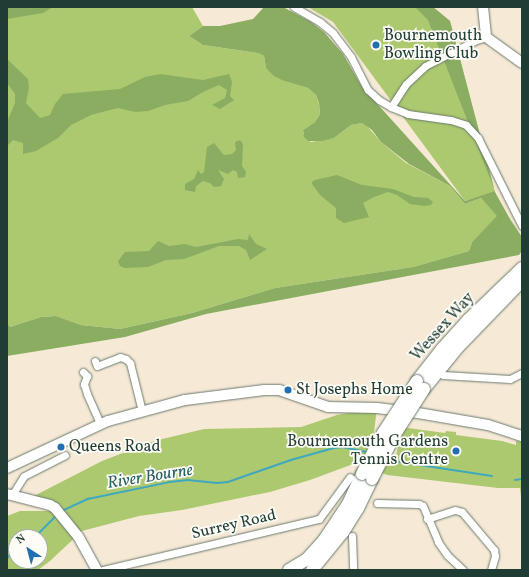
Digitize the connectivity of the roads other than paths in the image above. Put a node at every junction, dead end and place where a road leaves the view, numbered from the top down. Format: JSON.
{"nodes":[{"id":1,"x":294,"y":7,"type":"edge"},
{"id":2,"x":483,"y":7,"type":"edge"},
{"id":3,"x":486,"y":37,"type":"junction"},
{"id":4,"x":522,"y":63,"type":"edge"},
{"id":5,"x":391,"y":108,"type":"junction"},
{"id":6,"x":522,"y":226,"type":"edge"},
{"id":7,"x":522,"y":268,"type":"edge"},
{"id":8,"x":522,"y":281,"type":"edge"},
{"id":9,"x":95,"y":361,"type":"dead end"},
{"id":10,"x":522,"y":373,"type":"edge"},
{"id":11,"x":87,"y":374,"type":"dead end"},
{"id":12,"x":443,"y":375,"type":"dead end"},
{"id":13,"x":420,"y":385,"type":"junction"},
{"id":14,"x":142,"y":411,"type":"junction"},
{"id":15,"x":100,"y":424,"type":"junction"},
{"id":16,"x":522,"y":436,"type":"edge"},
{"id":17,"x":65,"y":455,"type":"dead end"},
{"id":18,"x":8,"y":465,"type":"edge"},
{"id":19,"x":361,"y":477,"type":"junction"},
{"id":20,"x":10,"y":495,"type":"edge"},
{"id":21,"x":379,"y":502,"type":"dead end"},
{"id":22,"x":427,"y":519,"type":"junction"},
{"id":23,"x":352,"y":536,"type":"dead end"},
{"id":24,"x":97,"y":570,"type":"edge"},
{"id":25,"x":103,"y":570,"type":"edge"},
{"id":26,"x":289,"y":570,"type":"edge"},
{"id":27,"x":312,"y":570,"type":"edge"},
{"id":28,"x":353,"y":570,"type":"edge"},
{"id":29,"x":463,"y":570,"type":"edge"},
{"id":30,"x":491,"y":570,"type":"edge"}],
"edges":[{"from":1,"to":5,"type":"street"},
{"from":2,"to":3,"type":"street"},
{"from":3,"to":4,"type":"street"},
{"from":3,"to":5,"type":"street"},
{"from":5,"to":6,"type":"street"},
{"from":7,"to":13,"type":"highway","name":"Wessex Way"},
{"from":8,"to":13,"type":"highway","name":"Wessex Way"},
{"from":9,"to":14,"type":"street"},
{"from":10,"to":12,"type":"street"},
{"from":11,"to":15,"type":"street"},
{"from":13,"to":19,"type":"highway","name":"Wessex Way","bridge":true},
{"from":14,"to":15,"type":"street"},
{"from":14,"to":16,"type":"street"},
{"from":15,"to":18,"type":"street"},
{"from":17,"to":20,"type":"street"},
{"from":19,"to":25,"type":"street","name":"Surrey Road"},
{"from":19,"to":26,"type":"highway","name":"Wessex Way"},
{"from":19,"to":27,"type":"highway","name":"Wessex Way"},
{"from":20,"to":24,"type":"street"},
{"from":21,"to":22,"type":"street"},
{"from":22,"to":29,"type":"street"},
{"from":22,"to":30,"type":"street"},
{"from":23,"to":28,"type":"street"}]}
